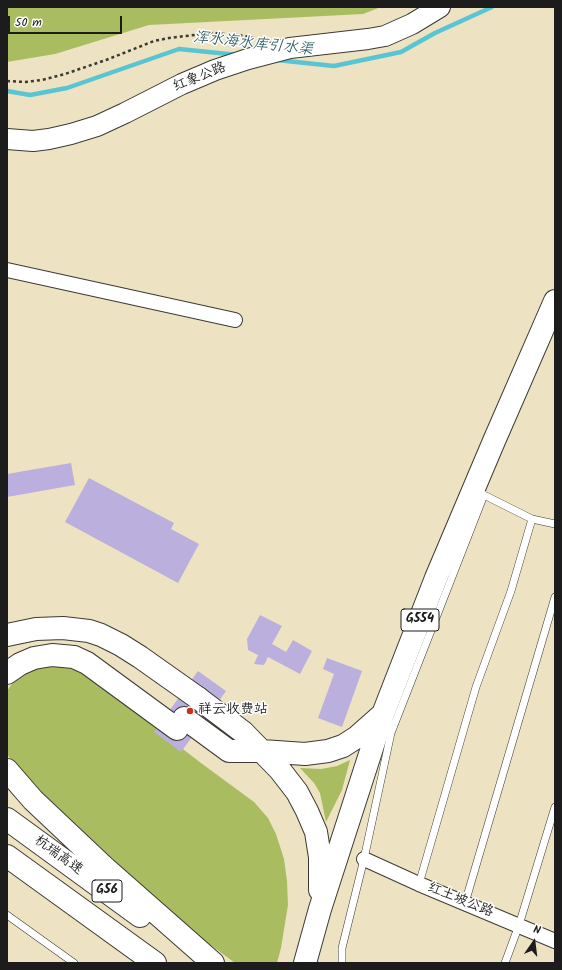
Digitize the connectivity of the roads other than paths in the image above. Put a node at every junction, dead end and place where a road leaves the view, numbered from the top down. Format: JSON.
{"nodes":[{"id":1,"x":440,"y":7,"type":"edge"},
{"id":2,"x":7,"y":139,"type":"edge"},
{"id":3,"x":7,"y":270,"type":"edge"},
{"id":4,"x":555,"y":301,"type":"edge"},
{"id":5,"x":235,"y":320,"type":"dead end"},
{"id":6,"x":480,"y":490,"type":"junction"},
{"id":7,"x":532,"y":519,"type":"junction"},
{"id":8,"x":555,"y":524,"type":"edge"},
{"id":9,"x":555,"y":597,"type":"edge"},
{"id":10,"x":7,"y":635,"type":"edge"},
{"id":11,"x":7,"y":673,"type":"edge"},
{"id":12,"x":191,"y":709,"type":"junction"},
{"id":13,"x":383,"y":714,"type":"junction"},
{"id":14,"x":262,"y":751,"type":"junction"},
{"id":15,"x":7,"y":770,"type":"edge"},
{"id":16,"x":555,"y":807,"type":"edge"},
{"id":17,"x":7,"y":819,"type":"edge"},
{"id":18,"x":7,"y":856,"type":"edge"},
{"id":19,"x":364,"y":860,"type":"junction"},
{"id":20,"x":419,"y":884,"type":"junction"},
{"id":21,"x":465,"y":903,"type":"junction"},
{"id":22,"x":320,"y":909,"type":"junction"},
{"id":23,"x":7,"y":915,"type":"edge"},
{"id":24,"x":519,"y":925,"type":"junction"},
{"id":25,"x":555,"y":941,"type":"edge"},
{"id":26,"x":307,"y":955,"type":"edge"},
{"id":27,"x":74,"y":963,"type":"edge"},
{"id":28,"x":156,"y":963,"type":"edge"},
{"id":29,"x":206,"y":963,"type":"edge"},
{"id":30,"x":213,"y":963,"type":"edge"},
{"id":31,"x":342,"y":963,"type":"edge"},
{"id":32,"x":505,"y":963,"type":"edge"}],
"edges":[{"from":1,"to":2,"type":"main road","name":"红象公路"},
{"from":3,"to":5,"type":"street"},
{"from":4,"to":6,"type":"highway","number":"G554"},
{"from":6,"to":7,"type":"lane"},
{"from":6,"to":13,"type":"highway","number":"G554"},
{"from":6,"to":19,"type":"lane"},
{"from":7,"to":8,"type":"lane"},
{"from":7,"to":20,"type":"lane"},
{"from":9,"to":21,"type":"lane"},
{"from":10,"to":12,"type":"highway"},
{"from":11,"to":12,"type":"highway"},
{"from":12,"to":14,"type":"highway"},
{"from":12,"to":14,"type":"highway"},
{"from":13,"to":14,"type":"highway"},
{"from":13,"to":22,"type":"highway","number":"G554"},
{"from":14,"to":22,"type":"highway"},
{"from":15,"to":30,"type":"highway"},
{"from":16,"to":24,"type":"lane"},
{"from":17,"to":29,"type":"highway","name":"杭瑞高速","number":"G56"},
{"from":18,"to":28,"type":"highway","number":"G56"},
{"from":19,"to":20,"type":"street","name":"红土坡公路"},
{"from":19,"to":31,"type":"lane"},
{"from":20,"to":21,"type":"street","name":"红土坡公路"},
{"from":21,"to":24,"type":"street","name":"红土坡公路"},
{"from":22,"to":26,"type":"highway","number":"G554"},
{"from":23,"to":27,"type":"lane"},
{"from":24,"to":25,"type":"street","name":"红土坡公路"},
{"from":24,"to":32,"type":"lane"}]}
